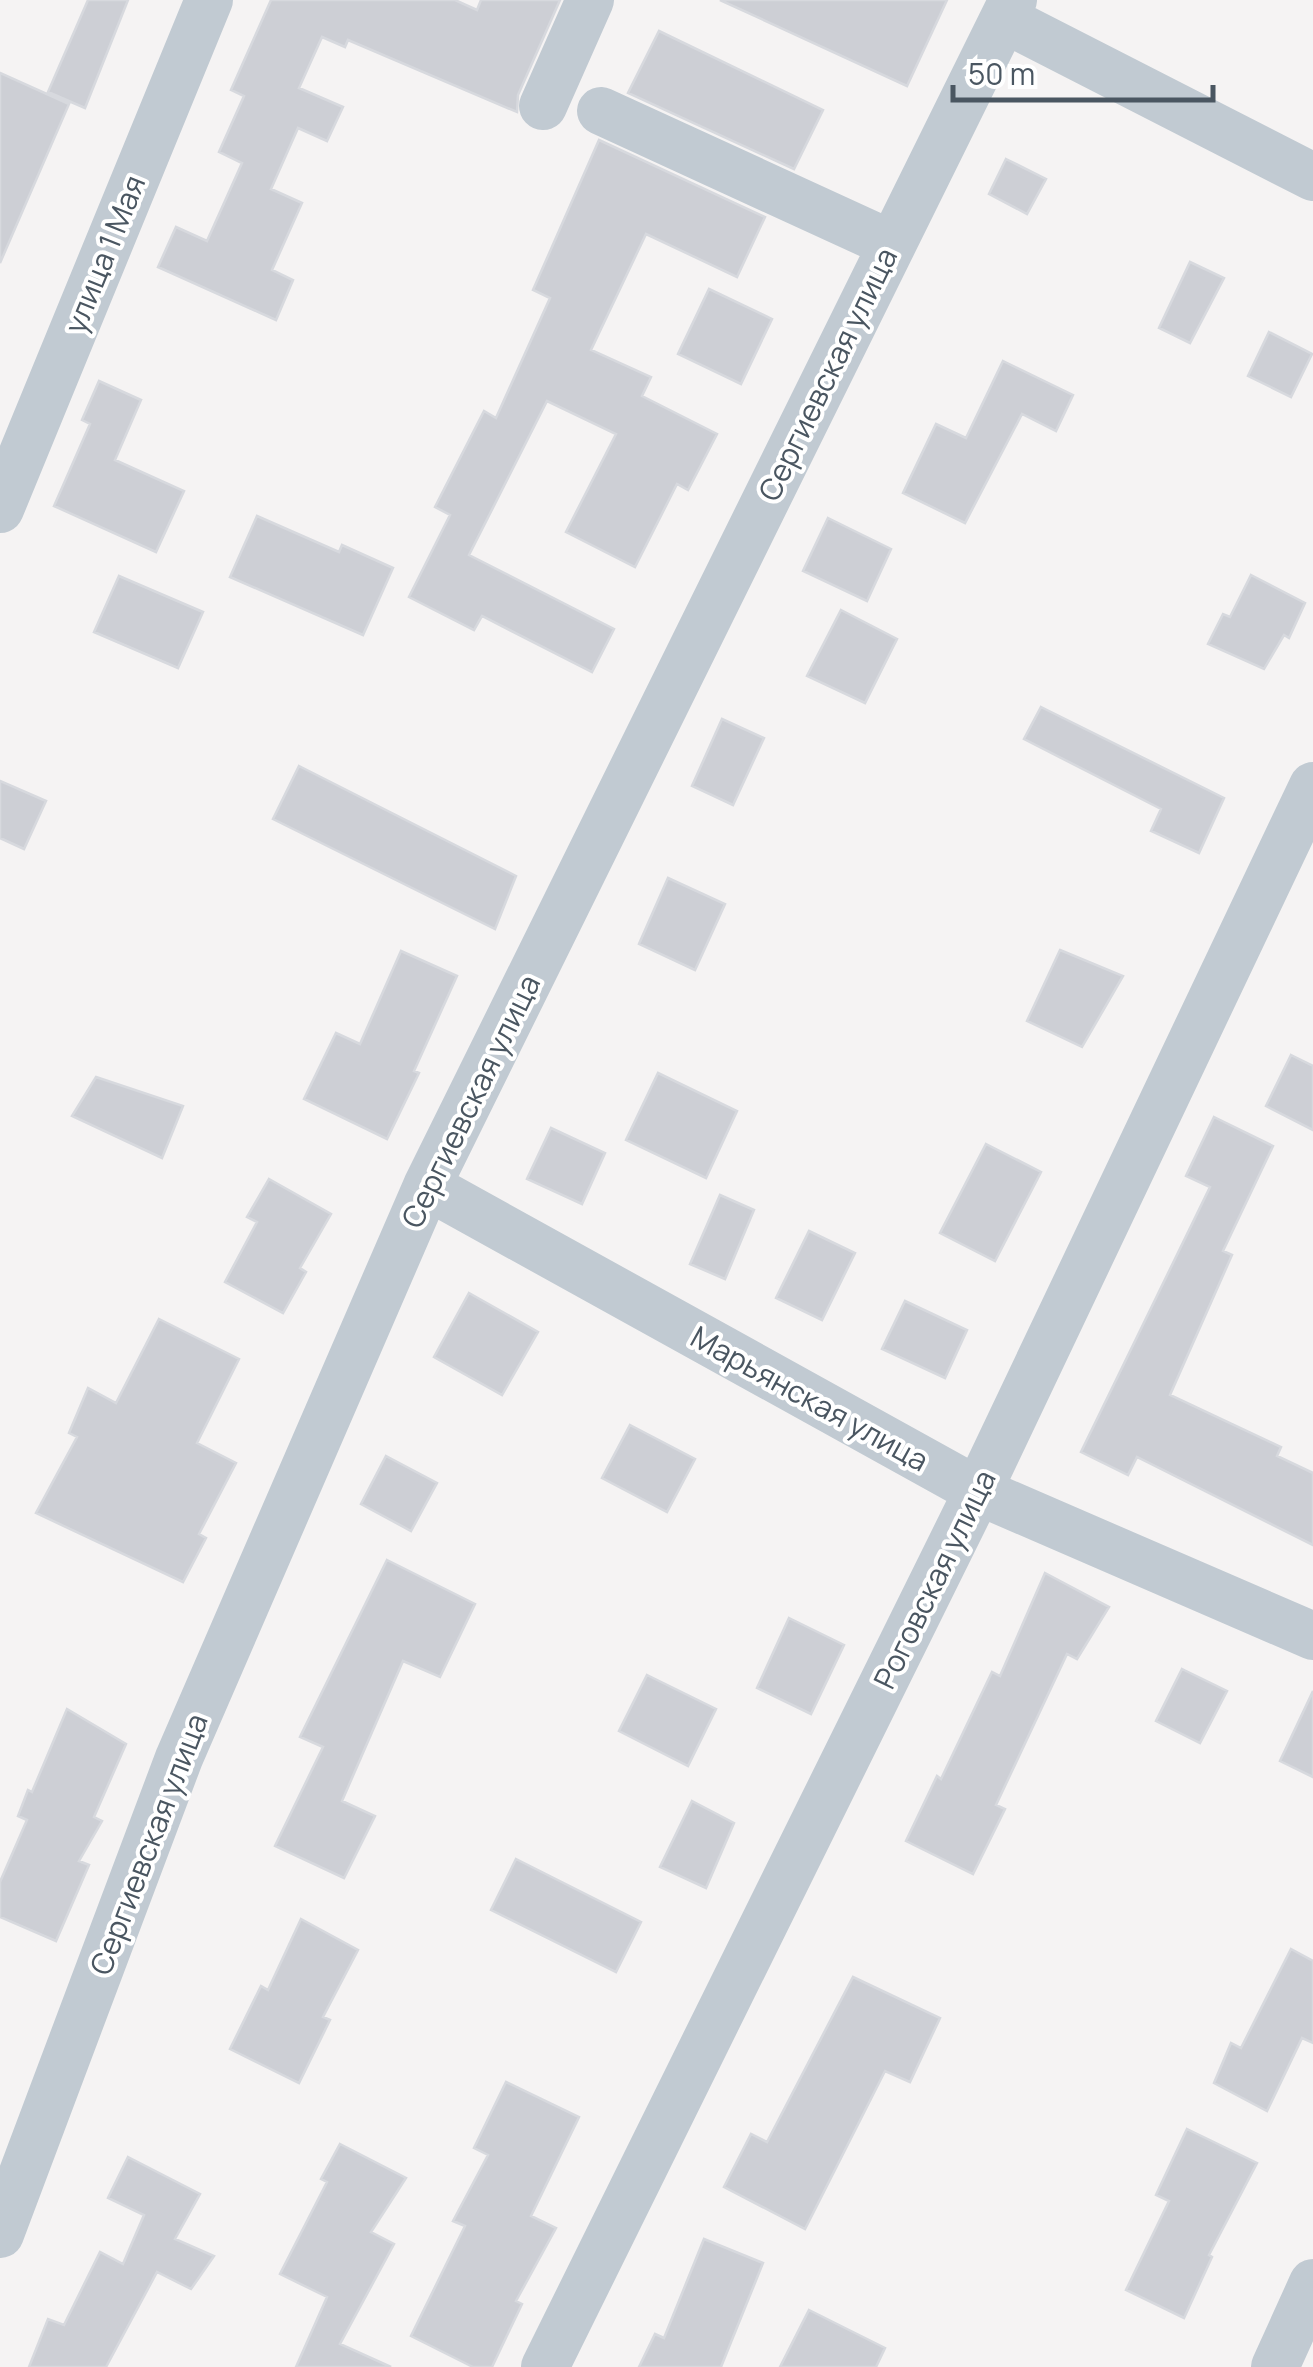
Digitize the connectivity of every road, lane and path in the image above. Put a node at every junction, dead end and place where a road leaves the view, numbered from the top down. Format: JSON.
{"nodes":[{"id":1,"x":209,"y":0,"type":"edge"},
{"id":2,"x":590,"y":0,"type":"edge"},
{"id":3,"x":1008,"y":9,"type":"edge"},
{"id":4,"x":543,"y":106,"type":"dead end"},
{"id":5,"x":601,"y":110,"type":"dead end"},
{"id":6,"x":1313,"y":177,"type":"edge"},
{"id":7,"x":891,"y":244,"type":"junction"},
{"id":8,"x":0,"y":510,"type":"edge"},
{"id":9,"x":1313,"y":786,"type":"edge"},
{"id":10,"x":426,"y":1186,"type":"junction"},
{"id":11,"x":978,"y":1490,"type":"junction"},
{"id":12,"x":1313,"y":1636,"type":"edge"},
{"id":13,"x":0,"y":2234,"type":"edge"},
{"id":14,"x":1313,"y":2284,"type":"edge"},
{"id":15,"x":545,"y":2367,"type":"edge"},
{"id":16,"x":1275,"y":2367,"type":"edge"}],
"edges":[{"from":1,"to":8,"type":"street","name":"улица 1 Мая"},
{"from":2,"to":4,"type":"street"},
{"from":3,"to":6,"type":"street"},
{"from":3,"to":7,"type":"street","name":"Сергиевская улица"},
{"from":5,"to":7,"type":"street"},
{"from":7,"to":10,"type":"street","name":"Сергиевская улица"},
{"from":9,"to":11,"type":"street","name":"Роговская улица"},
{"from":10,"to":11,"type":"street","name":"Марьянская улица"},
{"from":10,"to":13,"type":"street","name":"Сергиевская улица"},
{"from":11,"to":12,"type":"street","name":"Марьянская улица"},
{"from":11,"to":15,"type":"street","name":"Роговская улица"},
{"from":14,"to":16,"type":"street"}]}
